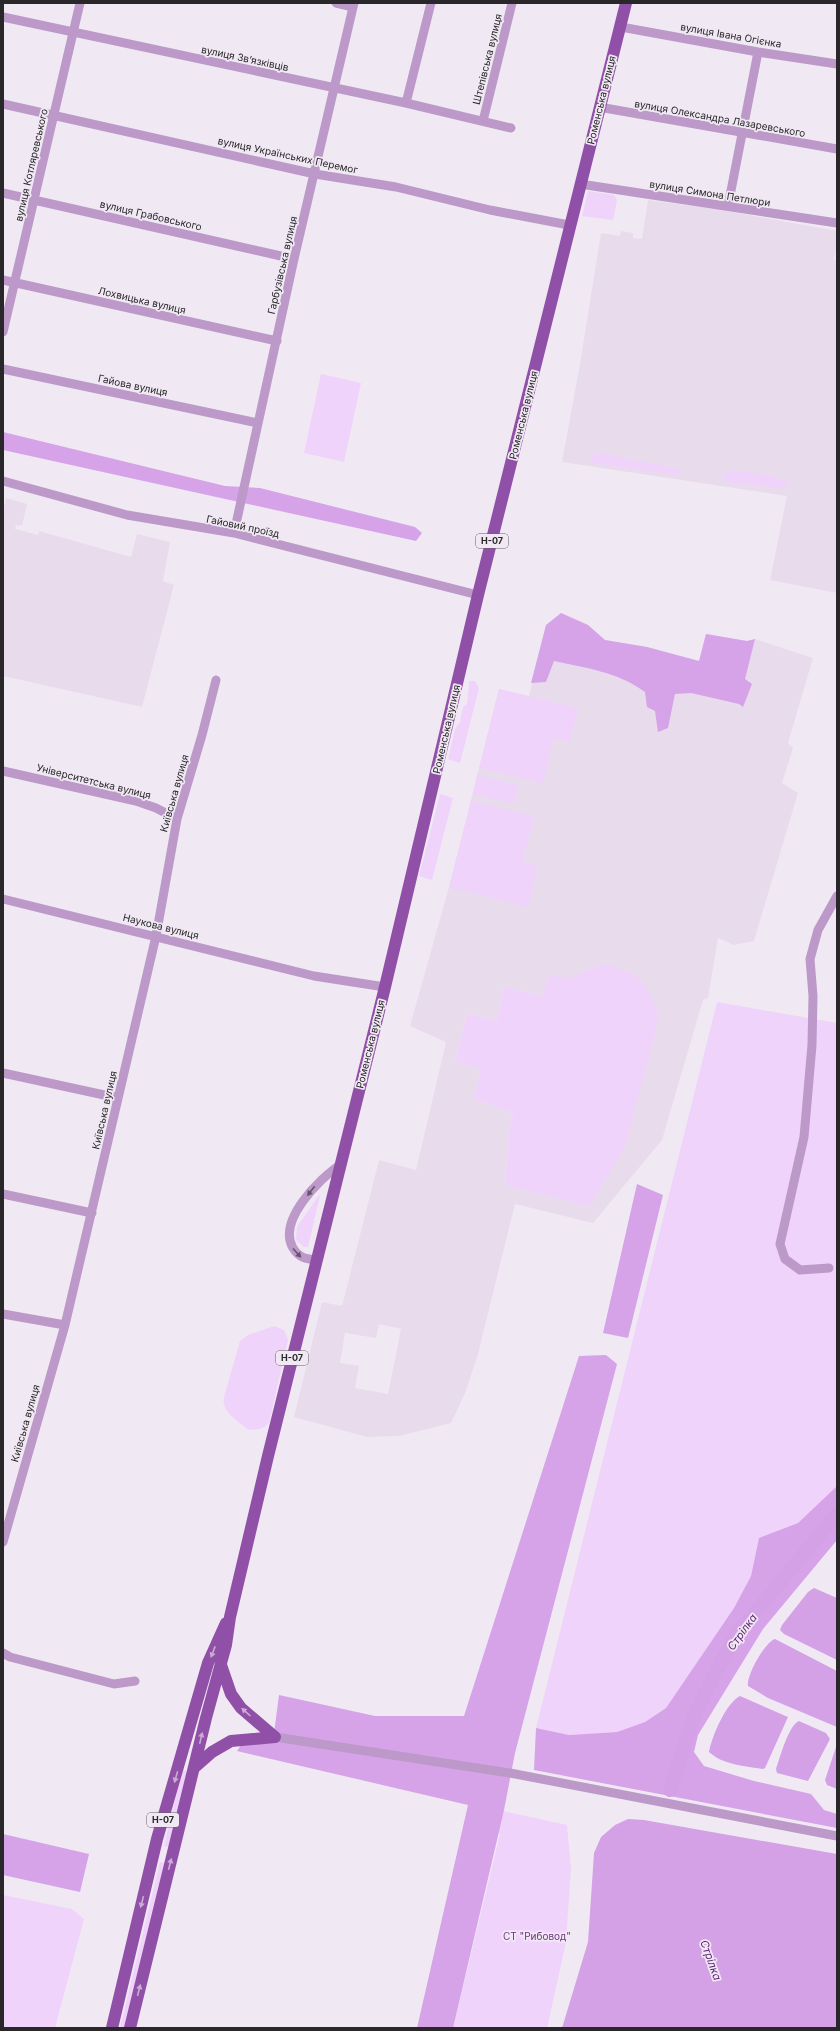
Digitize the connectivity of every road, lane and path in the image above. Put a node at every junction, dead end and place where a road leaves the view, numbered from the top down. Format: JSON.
{"nodes":[{"id":1,"x":80,"y":3,"type":"edge"},
{"id":2,"x":336,"y":3,"type":"edge"},
{"id":3,"x":431,"y":3,"type":"edge"},
{"id":4,"x":512,"y":3,"type":"edge"},
{"id":5,"x":626,"y":3,"type":"edge"},
{"id":6,"x":353,"y":5,"type":"edge"},
{"id":7,"x":3,"y":17,"type":"edge"},
{"id":8,"x":621,"y":27,"type":"junction"},
{"id":9,"x":73,"y":31,"type":"junction"},
{"id":10,"x":758,"y":52,"type":"junction"},
{"id":11,"x":837,"y":64,"type":"edge"},
{"id":12,"x":335,"y":88,"type":"junction"},
{"id":13,"x":406,"y":103,"type":"junction"},
{"id":14,"x":3,"y":104,"type":"edge"},
{"id":15,"x":599,"y":107,"type":"junction"},
{"id":16,"x":55,"y":115,"type":"junction"},
{"id":17,"x":483,"y":121,"type":"junction"},
{"id":18,"x":511,"y":128,"type":"dead end"},
{"id":19,"x":743,"y":134,"type":"junction"},
{"id":20,"x":837,"y":150,"type":"edge"},
{"id":21,"x":315,"y":174,"type":"junction"},
{"id":22,"x":580,"y":184,"type":"junction"},
{"id":23,"x":3,"y":193,"type":"edge"},
{"id":24,"x":34,"y":200,"type":"junction"},
{"id":25,"x":728,"y":206,"type":"junction"},
{"id":26,"x":837,"y":223,"type":"edge"},
{"id":27,"x":570,"y":225,"type":"junction"},
{"id":28,"x":294,"y":259,"type":"junction"},
{"id":29,"x":3,"y":280,"type":"edge"},
{"id":30,"x":15,"y":282,"type":"junction"},
{"id":31,"x":3,"y":332,"type":"edge"},
{"id":32,"x":277,"y":341,"type":"junction"},
{"id":33,"x":3,"y":369,"type":"edge"},
{"id":34,"x":258,"y":423,"type":"junction"},
{"id":35,"x":3,"y":481,"type":"edge"},
{"id":36,"x":234,"y":533,"type":"junction"},
{"id":37,"x":478,"y":595,"type":"junction"},
{"id":38,"x":216,"y":680,"type":"dead end"},
{"id":39,"x":3,"y":771,"type":"edge"},
{"id":40,"x":177,"y":818,"type":"junction"},
{"id":41,"x":837,"y":896,"type":"edge"},
{"id":42,"x":3,"y":899,"type":"edge"},
{"id":43,"x":156,"y":936,"type":"junction"},
{"id":44,"x":385,"y":987,"type":"junction"},
{"id":45,"x":3,"y":1073,"type":"edge"},
{"id":46,"x":118,"y":1098,"type":"junction"},
{"id":47,"x":340,"y":1165,"type":"junction"},
{"id":48,"x":3,"y":1194,"type":"edge"},
{"id":49,"x":92,"y":1213,"type":"junction"},
{"id":50,"x":317,"y":1260,"type":"junction"},
{"id":51,"x":829,"y":1268,"type":"dead end"},
{"id":52,"x":3,"y":1314,"type":"edge"},
{"id":53,"x":65,"y":1325,"type":"junction"},
{"id":54,"x":3,"y":1542,"type":"edge"},
{"id":55,"x":230,"y":1617,"type":"junction"},
{"id":56,"x":3,"y":1653,"type":"edge"},
{"id":57,"x":221,"y":1665,"type":"junction"},
{"id":58,"x":135,"y":1681,"type":"dead end"},
{"id":59,"x":275,"y":1737,"type":"junction"},
{"id":60,"x":195,"y":1767,"type":"junction"},
{"id":61,"x":837,"y":1836,"type":"edge"},
{"id":62,"x":112,"y":2028,"type":"edge"},
{"id":63,"x":130,"y":2028,"type":"edge"}],
"edges":[{"from":1,"to":9,"type":"street","name":"вулиця Котляревського"},
{"from":2,"to":6,"type":"street"},
{"from":3,"to":13,"type":"street"},
{"from":4,"to":17,"type":"street","name":"Штепівська вулиця"},
{"from":5,"to":8,"type":"main road","name":"Роменська вулиця","number":"Н-07"},
{"from":6,"to":12,"type":"street","name":"Гарбузівська вулиця"},
{"from":7,"to":9,"type":"street","name":"вулиця Звʼязківців"},
{"from":8,"to":10,"type":"street","name":"вулиця Івана Огієнка"},
{"from":8,"to":15,"type":"main road","name":"Роменська вулиця","number":"Н-07"},
{"from":9,"to":12,"type":"street","name":"вулиця Звʼязківців"},
{"from":9,"to":16,"type":"street","name":"вулиця Котляревського"},
{"from":10,"to":11,"type":"street","name":"вулиця Івана Огієнка"},
{"from":10,"to":19,"type":"street"},
{"from":12,"to":13,"type":"street","name":"вулиця Звʼязківців"},
{"from":12,"to":21,"type":"street","name":"Гарбузівська вулиця"},
{"from":13,"to":17,"type":"street","name":"вулиця Звʼязківців"},
{"from":14,"to":16,"type":"street","name":"вулиця Українських Перемог"},
{"from":15,"to":19,"type":"street","name":"вулиця Олександра Лазаревського"},
{"from":15,"to":22,"type":"main road","name":"Роменська вулиця","number":"Н-07"},
{"from":16,"to":21,"type":"street","name":"вулиця Українських Перемог"},
{"from":16,"to":24,"type":"street","name":"вулиця Котляревського"},
{"from":17,"to":18,"type":"street","name":"вулиця Звʼязківців"},
{"from":19,"to":20,"type":"street","name":"вулиця Олександра Лазаревського"},
{"from":19,"to":25,"type":"street"},
{"from":21,"to":27,"type":"street","name":"вулиця Українських Перемог"},
{"from":21,"to":28,"type":"street","name":"Гарбузівська вулиця"},
{"from":22,"to":25,"type":"street","name":"вулиця Симона Петлюри"},
{"from":22,"to":27,"type":"main road","name":"Роменська вулиця","number":"Н-07"},
{"from":23,"to":24,"type":"street","name":"вулиця Грабовського"},
{"from":24,"to":28,"type":"street","name":"вулиця Грабовського"},
{"from":24,"to":30,"type":"street","name":"вулиця Котляревського"},
{"from":25,"to":26,"type":"street","name":"вулиця Симона Петлюри"},
{"from":27,"to":37,"type":"main road","name":"Роменська вулиця","number":"Н-07"},
{"from":28,"to":32,"type":"street","name":"Гарбузівська вулиця"},
{"from":29,"to":30,"type":"street","name":"Лохвицька вулиця"},
{"from":30,"to":31,"type":"street","name":"вулиця Котляревського"},
{"from":30,"to":32,"type":"street","name":"Лохвицька вулиця"},
{"from":32,"to":34,"type":"street","name":"Гарбузівська вулиця"},
{"from":33,"to":34,"type":"street","name":"Гайова вулиця"},
{"from":34,"to":36,"type":"street","name":"Гарбузівська вулиця"},
{"from":35,"to":36,"type":"street","name":"Гайовий проїзд"},
{"from":36,"to":37,"type":"street","name":"Гайовий проїзд"},
{"from":37,"to":44,"type":"main road","name":"Роменська вулиця","number":"Н-07"},
{"from":38,"to":40,"type":"street","name":"Київська вулиця"},
{"from":39,"to":40,"type":"street","name":"Університетська вулиця"},
{"from":40,"to":43,"type":"street","name":"Київська вулиця"},
{"from":41,"to":51,"type":"street"},
{"from":42,"to":43,"type":"street","name":"Наукова вулиця"},
{"from":43,"to":44,"type":"street","name":"Наукова вулиця"},
{"from":43,"to":46,"type":"street","name":"Київська вулиця"},
{"from":44,"to":47,"type":"main road","name":"Роменська вулиця","number":"Н-07"},
{"from":45,"to":46,"type":"street"},
{"from":46,"to":49,"type":"street","name":"Київська вулиця"},
{"from":47,"to":50,"type":"main road","name":"Роменська вулиця","number":"Н-07"},
{"from":47,"to":50,"type":"street","one_way":true},
{"from":48,"to":49,"type":"street"},
{"from":49,"to":53,"type":"street","name":"Київська вулиця"},
{"from":50,"to":55,"type":"main road","name":"Роменська вулиця","number":"Н-07"},
{"from":52,"to":53,"type":"street"},
{"from":53,"to":54,"type":"street","name":"Київська вулиця"},
{"from":55,"to":57,"type":"main road","number":"Н-07"},
{"from":55,"to":62,"type":"main road","number":"Н-07","one_way":true},
{"from":56,"to":58,"type":"street"},
{"from":59,"to":57,"type":"main road","one_way":true},
{"from":60,"to":57,"type":"main road","number":"Н-07","one_way":true},
{"from":59,"to":60,"type":"main road"},
{"from":59,"to":61,"type":"street"},
{"from":63,"to":60,"type":"main road","number":"Н-07","one_way":true}]}
